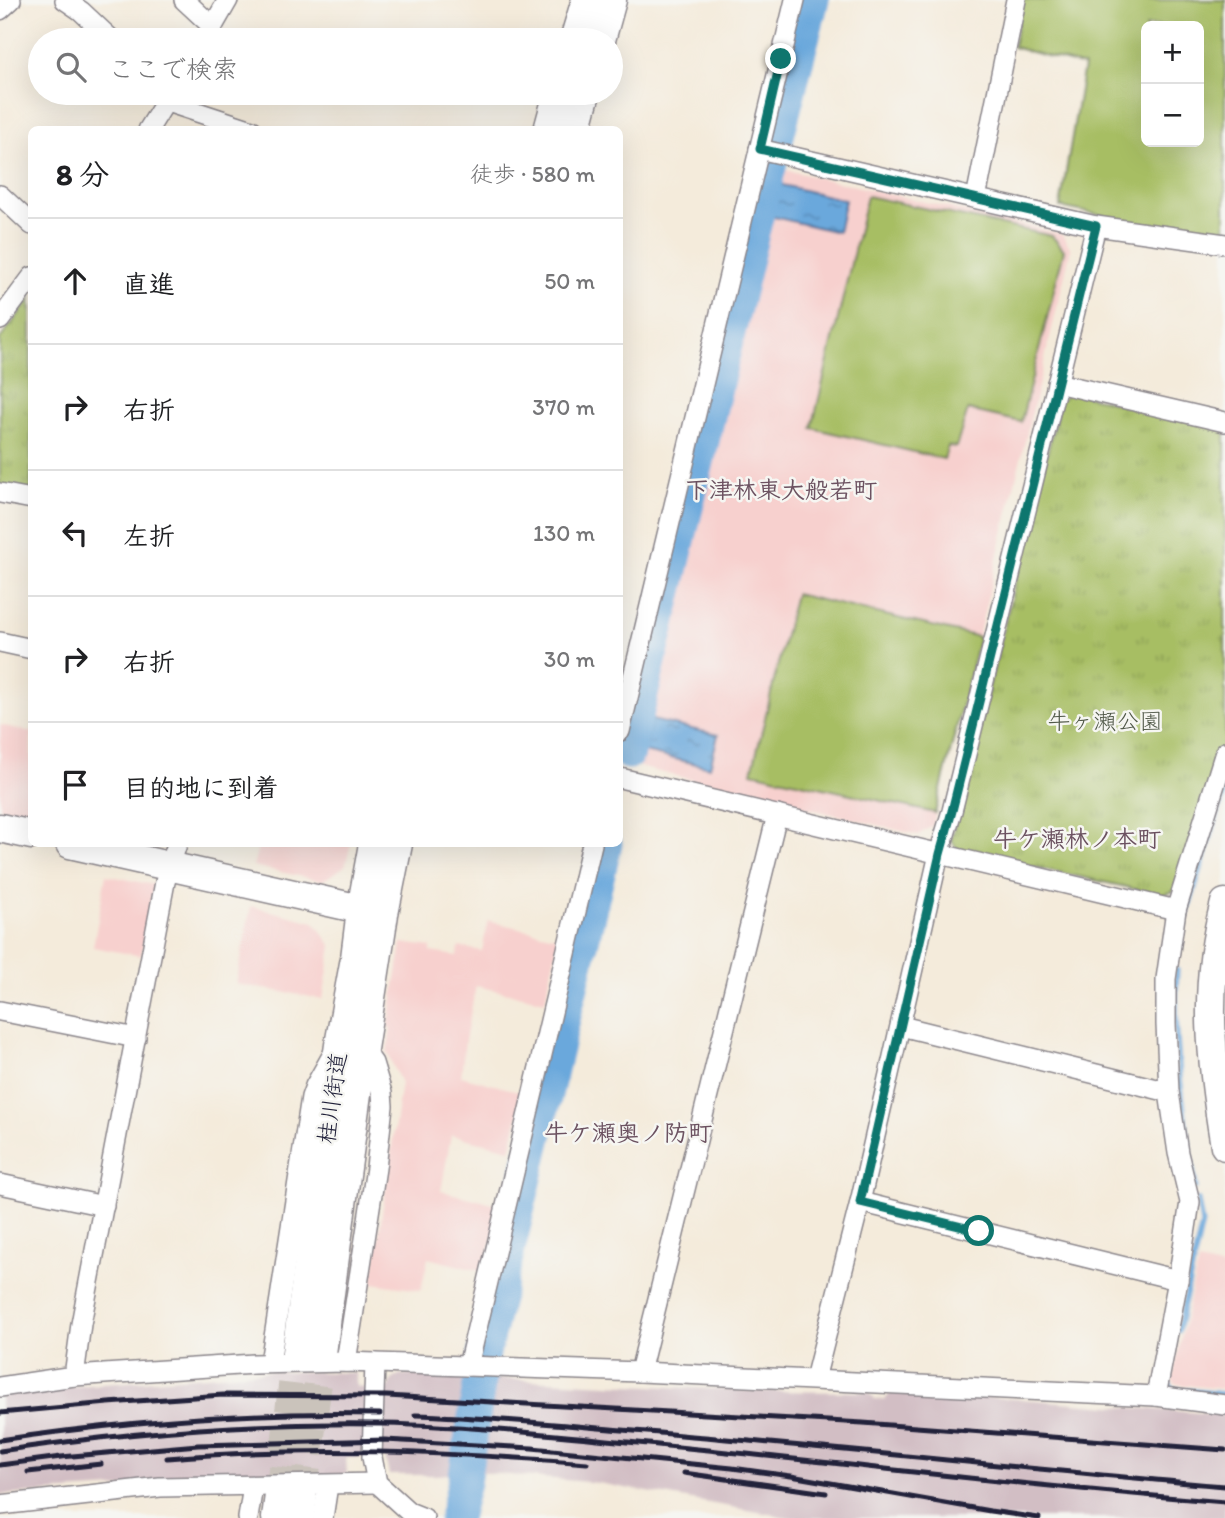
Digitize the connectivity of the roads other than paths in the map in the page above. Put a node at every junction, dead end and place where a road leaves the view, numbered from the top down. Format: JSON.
{"nodes":[{"id":1,"x":10,"y":0,"type":"edge"},
{"id":2,"x":184,"y":0,"type":"edge"},
{"id":3,"x":228,"y":0,"type":"edge"},
{"id":4,"x":586,"y":0,"type":"edge"},
{"id":5,"x":612,"y":0,"type":"edge"},
{"id":6,"x":795,"y":0,"type":"edge"},
{"id":7,"x":1016,"y":0,"type":"edge"},
{"id":8,"x":69,"y":1,"type":"edge"},
{"id":9,"x":0,"y":10,"type":"edge"},
{"id":10,"x":99,"y":28,"type":"edge"},
{"id":11,"x":205,"y":28,"type":"edge"},
{"id":12,"x":212,"y":28,"type":"edge"},
{"id":13,"x":578,"y":28,"type":"edge"},
{"id":14,"x":604,"y":28,"type":"edge"},
{"id":15,"x":165,"y":105,"type":"edge"},
{"id":16,"x":193,"y":105,"type":"edge"},
{"id":17,"x":555,"y":105,"type":"edge"},
{"id":18,"x":583,"y":105,"type":"edge"},
{"id":19,"x":155,"y":126,"type":"edge"},
{"id":20,"x":243,"y":126,"type":"edge"},
{"id":21,"x":549,"y":126,"type":"edge"},
{"id":22,"x":577,"y":126,"type":"edge"},
{"id":23,"x":770,"y":151,"type":"junction"},
{"id":24,"x":0,"y":195,"type":"edge"},
{"id":25,"x":976,"y":198,"type":"junction"},
{"id":26,"x":28,"y":221,"type":"edge"},
{"id":27,"x":1096,"y":226,"type":"junction"},
{"id":28,"x":1225,"y":244,"type":"edge"},
{"id":29,"x":28,"y":283,"type":"edge"},
{"id":30,"x":0,"y":320,"type":"edge"},
{"id":31,"x":1057,"y":383,"type":"junction"},
{"id":32,"x":1225,"y":422,"type":"edge"},
{"id":33,"x":0,"y":493,"type":"edge"},
{"id":34,"x":28,"y":498,"type":"edge"},
{"id":35,"x":0,"y":642,"type":"edge"},
{"id":36,"x":28,"y":648,"type":"edge"},
{"id":37,"x":623,"y":719,"type":"edge"},
{"id":38,"x":1225,"y":752,"type":"edge"},
{"id":39,"x":623,"y":779,"type":"edge"},
{"id":40,"x":777,"y":816,"type":"junction"},
{"id":41,"x":0,"y":828,"type":"edge"},
{"id":42,"x":28,"y":834,"type":"edge"},
{"id":43,"x":99,"y":847,"type":"edge"},
{"id":44,"x":373,"y":847,"type":"edge"},
{"id":45,"x":397,"y":847,"type":"edge"},
{"id":46,"x":592,"y":847,"type":"edge"},
{"id":47,"x":940,"y":854,"type":"junction"},
{"id":48,"x":174,"y":855,"type":"edge"},
{"id":49,"x":1225,"y":903,"type":"edge"},
{"id":50,"x":1176,"y":910,"type":"junction"},
{"id":51,"x":373,"y":912,"type":"junction"},
{"id":52,"x":0,"y":1012,"type":"edge"},
{"id":53,"x":901,"y":1026,"type":"junction"},
{"id":54,"x":135,"y":1038,"type":"junction"},
{"id":55,"x":351,"y":1047,"type":"junction"},
{"id":56,"x":1170,"y":1092,"type":"junction"},
{"id":57,"x":1225,"y":1146,"type":"edge"},
{"id":58,"x":0,"y":1184,"type":"edge"},
{"id":59,"x":860,"y":1202,"type":"junction"},
{"id":60,"x":104,"y":1206,"type":"junction"},
{"id":61,"x":1178,"y":1280,"type":"junction"},
{"id":62,"x":321,"y":1356,"type":"junction"},
{"id":63,"x":270,"y":1363,"type":"junction"},
{"id":64,"x":375,"y":1363,"type":"junction"},
{"id":65,"x":476,"y":1366,"type":"junction"},
{"id":66,"x":640,"y":1372,"type":"junction"},
{"id":67,"x":74,"y":1376,"type":"junction"},
{"id":68,"x":815,"y":1379,"type":"junction"},
{"id":69,"x":0,"y":1387,"type":"edge"},
{"id":70,"x":1156,"y":1396,"type":"junction"},
{"id":71,"x":1225,"y":1405,"type":"edge"},
{"id":72,"x":377,"y":1483,"type":"junction"},
{"id":73,"x":290,"y":1500,"type":"edge"},
{"id":74,"x":0,"y":1505,"type":"edge"},
{"id":75,"x":248,"y":1518,"type":"edge"},
{"id":76,"x":323,"y":1518,"type":"edge"},
{"id":77,"x":424,"y":1518,"type":"edge"}],
"edges":[{"from":1,"to":9,"type":"street"},
{"from":2,"to":11,"type":"street"},
{"from":3,"to":12,"type":"street"},
{"from":4,"to":13,"type":"street"},
{"from":5,"to":14,"type":"street"},
{"from":6,"to":23,"type":"street"},
{"from":7,"to":25,"type":"street"},
{"from":8,"to":10,"type":"street"},
{"from":15,"to":19,"type":"street"},
{"from":16,"to":20,"type":"street"},
{"from":17,"to":21,"type":"street"},
{"from":18,"to":22,"type":"street"},
{"from":23,"to":25,"type":"street"},
{"from":23,"to":37,"type":"street"},
{"from":24,"to":26,"type":"street"},
{"from":25,"to":27,"type":"street"},
{"from":27,"to":28,"type":"street"},
{"from":27,"to":31,"type":"street"},
{"from":29,"to":30,"type":"street"},
{"from":31,"to":32,"type":"street"},
{"from":31,"to":47,"type":"street"},
{"from":33,"to":34,"type":"street"},
{"from":35,"to":36,"type":"street"},
{"from":38,"to":50,"type":"street"},
{"from":39,"to":40,"type":"street"},
{"from":40,"to":47,"type":"street"},
{"from":40,"to":66,"type":"street"},
{"from":41,"to":42,"type":"street"},
{"from":43,"to":48,"type":"street"},
{"from":44,"to":51,"type":"street","name":"桂川街道"},
{"from":45,"to":51,"type":"street","name":"桂川街道"},
{"from":46,"to":65,"type":"street"},
{"from":47,"to":50,"type":"street"},
{"from":47,"to":53,"type":"street"},
{"from":48,"to":51,"type":"street"},
{"from":48,"to":54,"type":"street"},
{"from":49,"to":57,"type":"street"},
{"from":50,"to":56,"type":"street"},
{"from":51,"to":55,"type":"street","name":"桂川街道"},
{"from":52,"to":54,"type":"street"},
{"from":53,"to":56,"type":"street"},
{"from":53,"to":59,"type":"street"},
{"from":54,"to":60,"type":"street"},
{"from":55,"to":62,"type":"street","name":"桂川街道"},
{"from":55,"to":62,"type":"street"},
{"from":55,"to":63,"type":"street"},
{"from":56,"to":61,"type":"street"},
{"from":58,"to":60,"type":"street"},
{"from":59,"to":61,"type":"street"},
{"from":59,"to":68,"type":"street"},
{"from":60,"to":67,"type":"street"},
{"from":61,"to":70,"type":"street"},
{"from":62,"to":63,"type":"street"},
{"from":62,"to":64,"type":"street"},
{"from":63,"to":67,"type":"street"},
{"from":64,"to":65,"type":"street"},
{"from":64,"to":72,"type":"street"},
{"from":65,"to":66,"type":"street"},
{"from":66,"to":68,"type":"street"},
{"from":67,"to":69,"type":"street"},
{"from":68,"to":70,"type":"street"},
{"from":70,"to":71,"type":"street"},
{"from":72,"to":73,"type":"street"},
{"from":72,"to":77,"type":"street"},
{"from":73,"to":74,"type":"street"},
{"from":73,"to":75,"type":"street"},
{"from":73,"to":76,"type":"street"}]}
